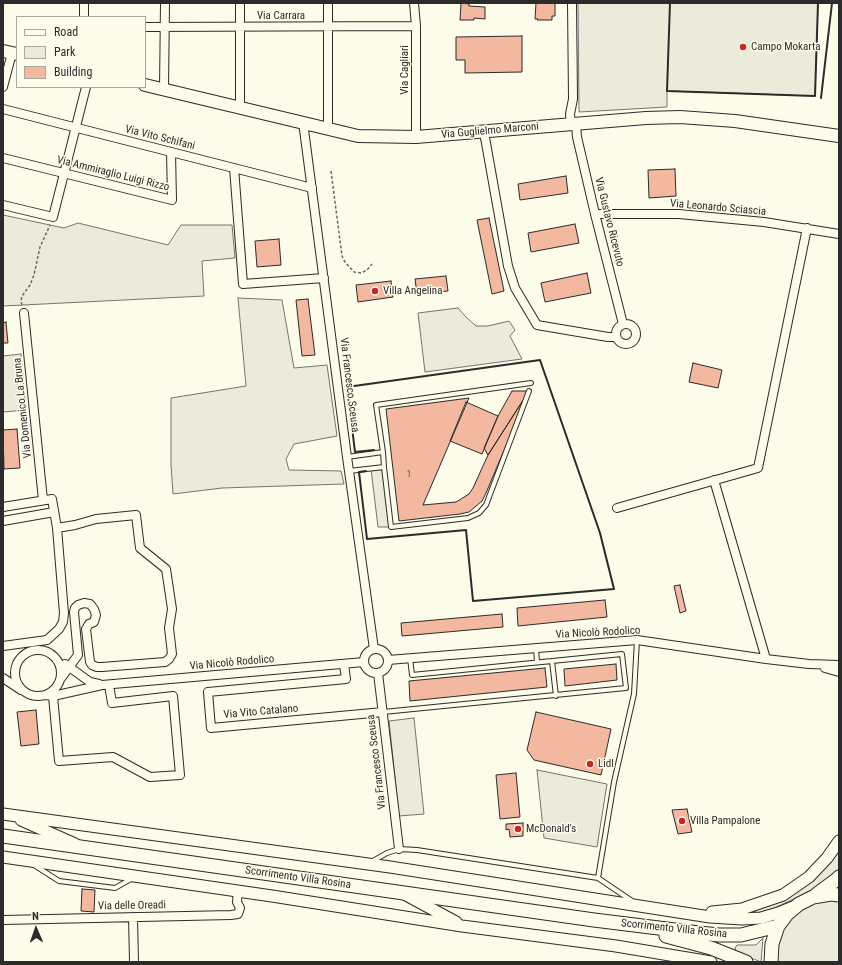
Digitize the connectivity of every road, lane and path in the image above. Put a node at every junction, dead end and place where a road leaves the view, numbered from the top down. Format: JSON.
{"nodes":[{"id":1,"x":84,"y":3,"type":"edge"},
{"id":2,"x":164,"y":3,"type":"edge"},
{"id":3,"x":240,"y":3,"type":"edge"},
{"id":4,"x":328,"y":3,"type":"edge"},
{"id":5,"x":414,"y":3,"type":"edge"},
{"id":6,"x":572,"y":3,"type":"edge"},
{"id":7,"x":84,"y":16,"type":"edge"},
{"id":8,"x":416,"y":26,"type":"junction"},
{"id":9,"x":146,"y":27,"type":"edge"},
{"id":10,"x":164,"y":27,"type":"junction"},
{"id":11,"x":240,"y":27,"type":"junction"},
{"id":12,"x":328,"y":27,"type":"junction"},
{"id":13,"x":11,"y":53,"type":"edge"},
{"id":14,"x":146,"y":85,"type":"edge"},
{"id":15,"x":3,"y":87,"type":"edge"},
{"id":16,"x":86,"y":88,"type":"edge"},
{"id":17,"x":164,"y":89,"type":"junction"},
{"id":18,"x":240,"y":108,"type":"junction"},
{"id":19,"x":3,"y":109,"type":"edge"},
{"id":20,"x":303,"y":122,"type":"junction"},
{"id":21,"x":573,"y":124,"type":"junction"},
{"id":22,"x":76,"y":128,"type":"junction"},
{"id":23,"x":328,"y":128,"type":"junction"},
{"id":24,"x":484,"y":132,"type":"junction"},
{"id":25,"x":839,"y":136,"type":"edge"},
{"id":26,"x":416,"y":137,"type":"junction"},
{"id":27,"x":172,"y":152,"type":"junction"},
{"id":28,"x":3,"y":158,"type":"edge"},
{"id":29,"x":234,"y":168,"type":"junction"},
{"id":30,"x":331,"y":171,"type":"dead end"},
{"id":31,"x":64,"y":173,"type":"junction"},
{"id":32,"x":312,"y":188,"type":"junction"},
{"id":33,"x":3,"y":205,"type":"edge"},
{"id":34,"x":595,"y":214,"type":"junction"},
{"id":35,"x":53,"y":217,"type":"junction"},
{"id":36,"x":806,"y":228,"type":"junction"},
{"id":37,"x":839,"y":234,"type":"edge"},
{"id":38,"x":372,"y":264,"type":"dead end"},
{"id":39,"x":324,"y":278,"type":"junction"},
{"id":40,"x":24,"y":313,"type":"joint"},
{"id":41,"x":623,"y":324,"type":"junction"},
{"id":42,"x":616,"y":337,"type":"junction"},
{"id":43,"x":531,"y":383,"type":"dead end"},
{"id":44,"x":529,"y":391,"type":"dead end"},
{"id":45,"x":383,"y":452,"type":"junction"},
{"id":46,"x":347,"y":457,"type":"junction"},
{"id":47,"x":384,"y":467,"type":"junction"},
{"id":48,"x":349,"y":471,"type":"junction"},
{"id":49,"x":714,"y":480,"type":"junction"},
{"id":50,"x":43,"y":500,"type":"junction"},
{"id":51,"x":3,"y":507,"type":"edge"},
{"id":52,"x":617,"y":508,"type":"dead end"},
{"id":53,"x":54,"y":512,"type":"junction"},
{"id":54,"x":3,"y":521,"type":"edge"},
{"id":55,"x":57,"y":528,"type":"junction"},
{"id":56,"x":47,"y":640,"type":"junction"},
{"id":57,"x":637,"y":640,"type":"junction"},
{"id":58,"x":7,"y":646,"type":"edge"},
{"id":59,"x":536,"y":648,"type":"junction"},
{"id":60,"x":374,"y":649,"type":"junction"},
{"id":61,"x":35,"y":650,"type":"junction"},
{"id":62,"x":53,"y":655,"type":"junction"},
{"id":63,"x":78,"y":655,"type":"junction"},
{"id":64,"x":410,"y":658,"type":"junction"},
{"id":65,"x":766,"y":659,"type":"junction"},
{"id":66,"x":388,"y":660,"type":"junction"},
{"id":67,"x":552,"y":661,"type":"junction"},
{"id":68,"x":364,"y":662,"type":"junction"},
{"id":69,"x":537,"y":662,"type":"junction"},
{"id":70,"x":344,"y":664,"type":"junction"},
{"id":71,"x":809,"y":664,"type":"junction"},
{"id":72,"x":839,"y":665,"type":"edge"},
{"id":73,"x":69,"y":667,"type":"junction"},
{"id":74,"x":839,"y":672,"type":"edge"},
{"id":75,"x":378,"y":673,"type":"junction"},
{"id":76,"x":3,"y":678,"type":"edge"},
{"id":77,"x":61,"y":678,"type":"junction"},
{"id":78,"x":83,"y":678,"type":"junction"},
{"id":79,"x":106,"y":685,"type":"junction"},
{"id":80,"x":22,"y":690,"type":"junction"},
{"id":81,"x":49,"y":695,"type":"junction"},
{"id":82,"x":556,"y":696,"type":"junction"},
{"id":83,"x":382,"y":712,"type":"junction"},
{"id":84,"x":7,"y":814,"type":"edge"},
{"id":85,"x":3,"y":836,"type":"edge"},
{"id":86,"x":839,"y":841,"type":"edge"},
{"id":87,"x":81,"y":846,"type":"junction"},
{"id":88,"x":399,"y":849,"type":"junction"},
{"id":89,"x":3,"y":857,"type":"edge"},
{"id":90,"x":26,"y":860,"type":"junction"},
{"id":91,"x":367,"y":864,"type":"junction"},
{"id":92,"x":136,"y":876,"type":"junction"},
{"id":93,"x":839,"y":877,"type":"edge"},
{"id":94,"x":598,"y":878,"type":"junction"},
{"id":95,"x":238,"y":891,"type":"junction"},
{"id":96,"x":402,"y":893,"type":"junction"},
{"id":97,"x":839,"y":895,"type":"edge"},
{"id":98,"x":813,"y":897,"type":"junction"},
{"id":99,"x":799,"y":904,"type":"junction"},
{"id":100,"x":641,"y":906,"type":"junction"},
{"id":101,"x":664,"y":910,"type":"junction"},
{"id":102,"x":133,"y":917,"type":"junction"},
{"id":103,"x":3,"y":920,"type":"edge"},
{"id":104,"x":594,"y":920,"type":"junction"},
{"id":105,"x":462,"y":926,"type":"junction"},
{"id":106,"x":778,"y":926,"type":"junction"},
{"id":107,"x":700,"y":961,"type":"edge"},
{"id":108,"x":134,"y":962,"type":"edge"},
{"id":109,"x":711,"y":962,"type":"edge"},
{"id":110,"x":746,"y":962,"type":"edge"},
{"id":111,"x":771,"y":962,"type":"edge"}],
"edges":[{"from":1,"to":7,"type":"street"},
{"from":2,"to":10,"type":"street"},
{"from":3,"to":11,"type":"street"},
{"from":4,"to":12,"type":"street"},
{"from":5,"to":8,"type":"street","name":"Via Cagliari"},
{"from":6,"to":21,"type":"street","name":"Via Gustavo Ricevuto"},
{"from":8,"to":12,"type":"street","name":"Via Carrara"},
{"from":8,"to":26,"type":"street","name":"Via Cagliari"},
{"from":9,"to":10,"type":"street","name":"Via Carrara"},
{"from":10,"to":11,"type":"street","name":"Via Carrara"},
{"from":10,"to":17,"type":"street"},
{"from":11,"to":12,"type":"street","name":"Via Carrara"},
{"from":11,"to":18,"type":"street"},
{"from":12,"to":23,"type":"street"},
{"from":13,"to":15,"type":"street"},
{"from":14,"to":17,"type":"main road","name":"Via Guglielmo Marconi"},
{"from":16,"to":22,"type":"street"},
{"from":17,"to":18,"type":"main road","name":"Via Guglielmo Marconi"},
{"from":18,"to":20,"type":"main road","name":"Via Guglielmo Marconi"},
{"from":19,"to":22,"type":"street","name":"Via Vito Schifani"},
{"from":20,"to":23,"type":"main road","name":"Via Guglielmo Marconi"},
{"from":20,"to":32,"type":"street","name":"Via Francesco Sceusa"},
{"from":21,"to":24,"type":"main road","name":"Via Guglielmo Marconi"},
{"from":21,"to":25,"type":"main road","name":"Via Guglielmo Marconi"},
{"from":21,"to":34,"type":"street","name":"Via Gustavo Ricevuto"},
{"from":22,"to":27,"type":"street","name":"Via Vito Schifani"},
{"from":22,"to":31,"type":"street"},
{"from":23,"to":26,"type":"main road","name":"Via Guglielmo Marconi"},
{"from":24,"to":26,"type":"main road","name":"Via Guglielmo Marconi"},
{"from":24,"to":42,"type":"street"},
{"from":27,"to":29,"type":"street","name":"Via Vito Schifani"},
{"from":27,"to":31,"type":"street","name":"Via Ammiraglio Luigi Rizzo"},
{"from":28,"to":31,"type":"street","name":"Via Ammiraglio Luigi Rizzo"},
{"from":29,"to":32,"type":"street","name":"Via Vito Schifani"},
{"from":29,"to":39,"type":"street"},
{"from":30,"to":38,"type":"path"},
{"from":31,"to":35,"type":"street"},
{"from":32,"to":39,"type":"street","name":"Via Francesco Sceusa"},
{"from":33,"to":35,"type":"street"},
{"from":34,"to":36,"type":"street","name":"Via Leonardo Sciascia"},
{"from":34,"to":41,"type":"street","name":"Via Gustavo Ricevuto"},
{"from":35,"to":40,"type":"path"},
{"from":36,"to":37,"type":"street","name":"Via Leonardo Sciascia"},
{"from":36,"to":49,"type":"street"},
{"from":39,"to":46,"type":"street","name":"Via Francesco Sceusa"},
{"from":40,"to":50,"type":"street","name":"Via Domenico La Bruna"},
{"from":41,"to":42,"type":"street"},
{"from":41,"to":42,"type":"street"},
{"from":43,"to":45,"type":"lane"},
{"from":44,"to":47,"type":"lane"},
{"from":45,"to":46,"type":"lane"},
{"from":45,"to":47,"type":"lane"},
{"from":46,"to":48,"type":"street","name":"Via Francesco Sceusa"},
{"from":47,"to":48,"type":"lane"},
{"from":48,"to":60,"type":"street","name":"Via Francesco Sceusa"},
{"from":49,"to":52,"type":"street"},
{"from":49,"to":65,"type":"street"},
{"from":50,"to":51,"type":"street"},
{"from":50,"to":53,"type":"street"},
{"from":53,"to":54,"type":"street"},
{"from":53,"to":55,"type":"street"},
{"from":55,"to":56,"type":"street"},
{"from":55,"to":63,"type":"street"},
{"from":56,"to":58,"type":"street"},
{"from":56,"to":61,"type":"street"},
{"from":57,"to":59,"type":"street","name":"Via Nicolò Rodolico"},
{"from":57,"to":65,"type":"street","name":"Via Nicolò Rodolico"},
{"from":57,"to":94,"type":"lane"},
{"from":58,"to":61,"type":"street"},
{"from":59,"to":64,"type":"street","name":"Via Nicolò Rodolico"},
{"from":59,"to":69,"type":"lane"},
{"from":60,"to":66,"type":"street"},
{"from":60,"to":68,"type":"street"},
{"from":61,"to":62,"type":"street"},
{"from":61,"to":80,"type":"street"},
{"from":62,"to":73,"type":"street"},
{"from":62,"to":77,"type":"street"},
{"from":63,"to":73,"type":"street"},
{"from":63,"to":78,"type":"street"},
{"from":64,"to":66,"type":"street","name":"Via Nicolò Rodolico"},
{"from":64,"to":69,"type":"lane"},
{"from":65,"to":71,"type":"street","name":"Via Nicolò Rodolico"},
{"from":66,"to":75,"type":"street"},
{"from":67,"to":69,"type":"lane"},
{"from":67,"to":82,"type":"lane"},
{"from":67,"to":82,"type":"lane"},
{"from":68,"to":70,"type":"street","name":"Via Nicolò Rodolico"},
{"from":68,"to":75,"type":"street"},
{"from":70,"to":79,"type":"street","name":"Via Nicolò Rodolico"},
{"from":70,"to":83,"type":"street","name":"Via Vito Catalano"},
{"from":71,"to":72,"type":"street","name":"Via Nicolò Rodolico"},
{"from":71,"to":74,"type":"street","name":"Via Nicolò Rodolico"},
{"from":73,"to":77,"type":"street"},
{"from":73,"to":78,"type":"street"},
{"from":75,"to":83,"type":"street","name":"Via Francesco Sceusa"},
{"from":76,"to":80,"type":"street"},
{"from":77,"to":81,"type":"street"},
{"from":78,"to":79,"type":"street"},
{"from":79,"to":81,"type":"street","name":"Via Nicolò Rodolico"},
{"from":79,"to":81,"type":"street"},
{"from":80,"to":81,"type":"street"},
{"from":82,"to":83,"type":"lane"},
{"from":83,"to":88,"type":"street","name":"Via Francesco Sceusa"},
{"from":84,"to":87,"type":"street"},
{"from":84,"to":91,"type":"street"},
{"from":85,"to":87,"type":"main road","name":"Scorrimento Villa Rosina"},
{"from":86,"to":101,"type":"street"},
{"from":87,"to":96,"type":"main road","name":"Scorrimento Villa Rosina"},
{"from":88,"to":91,"type":"lane"},
{"from":88,"to":94,"type":"lane"},
{"from":89,"to":90,"type":"street"},
{"from":90,"to":92,"type":"street"},
{"from":90,"to":92,"type":"lane"},
{"from":91,"to":100,"type":"street"},
{"from":92,"to":95,"type":"street"},
{"from":93,"to":98,"type":"main road"},
{"from":94,"to":100,"type":"lane"},
{"from":95,"to":102,"type":"street","name":"Via delle Oreadi"},
{"from":95,"to":105,"type":"street"},
{"from":96,"to":104,"type":"main road","name":"Scorrimento Villa Rosina"},
{"from":96,"to":105,"type":"street"},
{"from":97,"to":98,"type":"main road"},
{"from":98,"to":99,"type":"main road"},
{"from":99,"to":101,"type":"street"},
{"from":99,"to":106,"type":"main road"},
{"from":100,"to":101,"type":"street"},
{"from":102,"to":103,"type":"street","name":"Via delle Oreadi"},
{"from":102,"to":108,"type":"street"},
{"from":104,"to":106,"type":"main road","name":"Scorrimento Villa Rosina"},
{"from":104,"to":110,"type":"main road","name":"Scorrimento Villa Rosina"},
{"from":105,"to":107,"type":"street"},
{"from":106,"to":111,"type":"main road"},
{"from":107,"to":109,"type":"street"}]}
